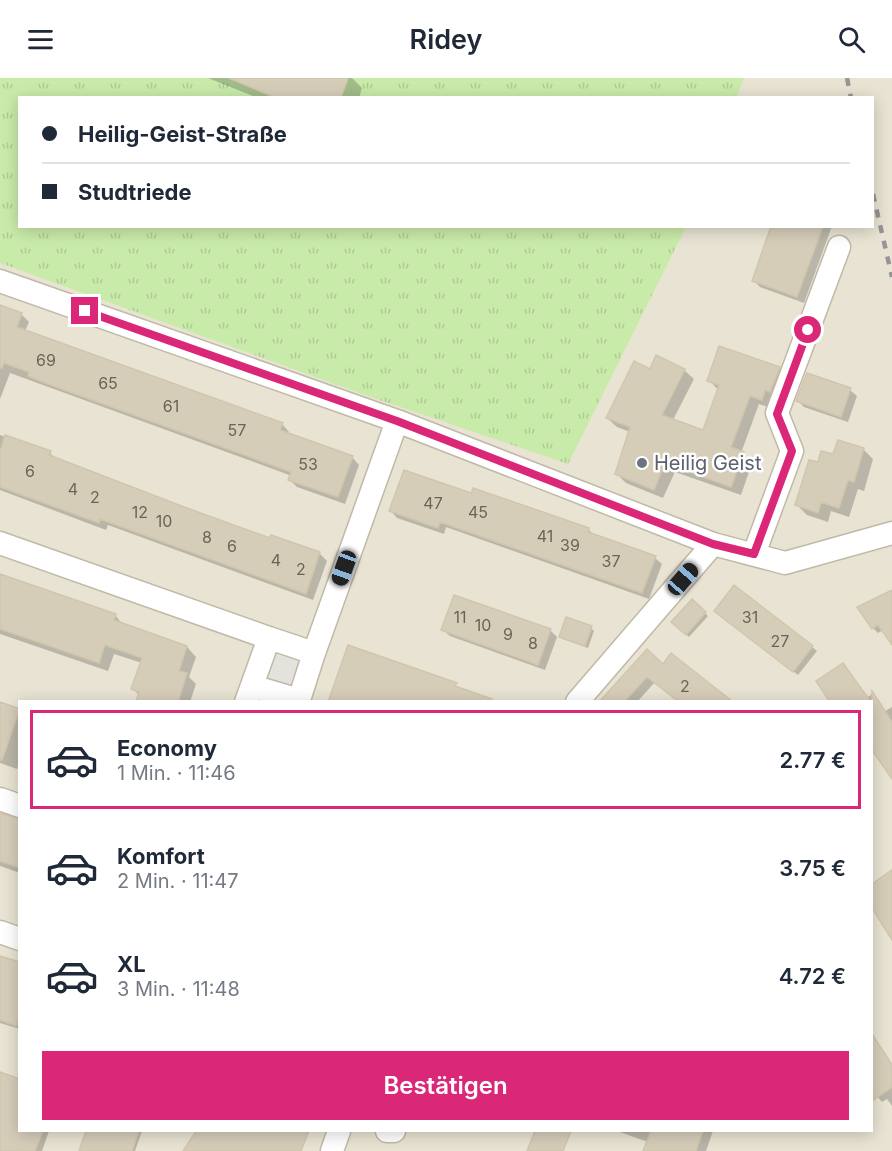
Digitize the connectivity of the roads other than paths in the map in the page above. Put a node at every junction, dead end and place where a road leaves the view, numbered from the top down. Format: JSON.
{"nodes":[{"id":1,"x":839,"y":247,"type":"dead end"},
{"id":2,"x":0,"y":281,"type":"edge"},
{"id":3,"x":397,"y":421,"type":"junction"},
{"id":4,"x":892,"y":533,"type":"edge"},
{"id":5,"x":0,"y":543,"type":"edge"},
{"id":6,"x":713,"y":544,"type":"junction"},
{"id":7,"x":754,"y":554,"type":"junction"},
{"id":8,"x":268,"y":638,"type":"junction"},
{"id":9,"x":314,"y":653,"type":"junction"},
{"id":10,"x":249,"y":694,"type":"edge"},
{"id":11,"x":579,"y":700,"type":"edge"},
{"id":12,"x":0,"y":799,"type":"edge"},
{"id":13,"x":18,"y":805,"type":"edge"},
{"id":14,"x":0,"y":932,"type":"edge"},
{"id":15,"x":18,"y":938,"type":"edge"},
{"id":16,"x":339,"y":1132,"type":"edge"},
{"id":17,"x":332,"y":1151,"type":"edge"}],
"edges":[{"from":1,"to":7,"type":"street"},
{"from":2,"to":3,"type":"street"},
{"from":3,"to":6,"type":"street"},
{"from":3,"to":9,"type":"street"},
{"from":4,"to":7,"type":"street"},
{"from":5,"to":8,"type":"street"},
{"from":6,"to":7,"type":"street"},
{"from":6,"to":11,"type":"street"},
{"from":8,"to":9,"type":"street"},
{"from":8,"to":10,"type":"street"},
{"from":9,"to":10,"type":"street"},
{"from":12,"to":13,"type":"street"},
{"from":14,"to":15,"type":"street"},
{"from":16,"to":17,"type":"street"}]}
